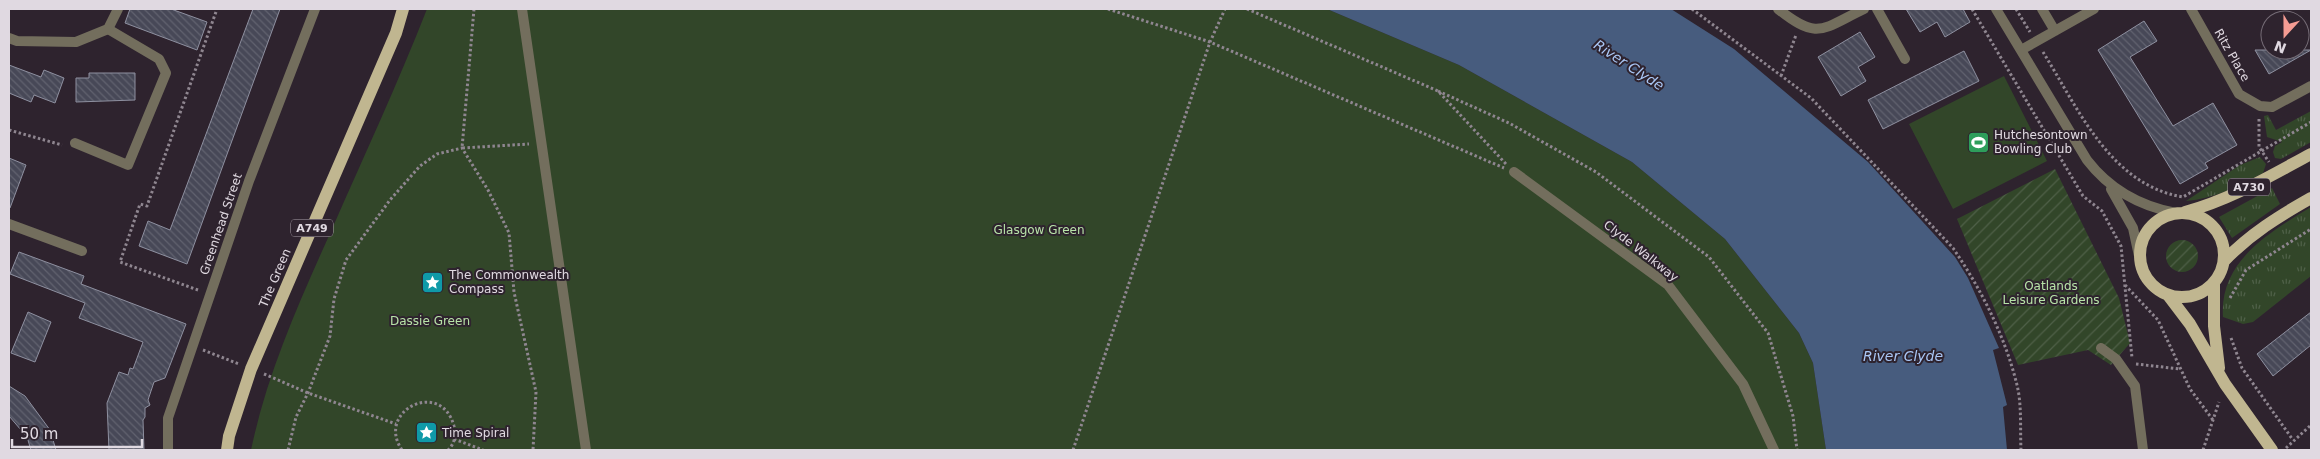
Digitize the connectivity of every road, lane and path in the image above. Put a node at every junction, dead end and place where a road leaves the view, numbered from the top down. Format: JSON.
{"nodes":[{"id":1,"x":118,"y":9,"type":"edge"},
{"id":2,"x":218,"y":9,"type":"edge"},
{"id":3,"x":315,"y":9,"type":"edge"},
{"id":4,"x":403,"y":9,"type":"edge"},
{"id":5,"x":474,"y":9,"type":"edge"},
{"id":6,"x":522,"y":9,"type":"edge"},
{"id":7,"x":1108,"y":9,"type":"edge"},
{"id":8,"x":1225,"y":9,"type":"edge"},
{"id":9,"x":1247,"y":9,"type":"edge"},
{"id":10,"x":1692,"y":9,"type":"edge"},
{"id":11,"x":1778,"y":9,"type":"edge"},
{"id":12,"x":1864,"y":9,"type":"edge"},
{"id":13,"x":1877,"y":9,"type":"edge"},
{"id":14,"x":1972,"y":9,"type":"edge"},
{"id":15,"x":1996,"y":9,"type":"edge"},
{"id":16,"x":2016,"y":9,"type":"edge"},
{"id":17,"x":2042,"y":9,"type":"edge"},
{"id":18,"x":2094,"y":9,"type":"edge"},
{"id":19,"x":2191,"y":9,"type":"edge"},
{"id":20,"x":1799,"y":25,"type":"junction"},
{"id":21,"x":108,"y":29,"type":"junction"},
{"id":22,"x":2055,"y":31,"type":"junction"},
{"id":23,"x":9,"y":38,"type":"edge"},
{"id":24,"x":1210,"y":42,"type":"junction"},
{"id":25,"x":2036,"y":42,"type":"junction"},
{"id":26,"x":2021,"y":50,"type":"junction"},
{"id":27,"x":1905,"y":59,"type":"dead end"},
{"id":28,"x":1781,"y":76,"type":"junction"},
{"id":29,"x":2311,"y":86,"type":"edge"},
{"id":30,"x":1438,"y":91,"type":"junction"},
{"id":31,"x":2311,"y":122,"type":"edge"},
{"id":32,"x":9,"y":130,"type":"edge"},
{"id":33,"x":75,"y":143,"type":"joint"},
{"id":34,"x":540,"y":144,"type":"junction"},
{"id":35,"x":462,"y":148,"type":"junction"},
{"id":36,"x":2311,"y":154,"type":"edge"},
{"id":37,"x":1514,"y":172,"type":"junction"},
{"id":38,"x":2110,"y":186,"type":"junction"},
{"id":39,"x":2311,"y":198,"type":"edge"},
{"id":40,"x":2179,"y":213,"type":"junction"},
{"id":41,"x":9,"y":224,"type":"edge"},
{"id":42,"x":2311,"y":229,"type":"edge"},
{"id":43,"x":82,"y":251,"type":"dead end"},
{"id":44,"x":2139,"y":256,"type":"junction"},
{"id":45,"x":2224,"y":261,"type":"junction"},
{"id":46,"x":2125,"y":284,"type":"junction"},
{"id":47,"x":2214,"y":284,"type":"junction"},
{"id":48,"x":210,"y":295,"type":"junction"},
{"id":49,"x":2168,"y":295,"type":"junction"},
{"id":50,"x":2228,"y":306,"type":"dead end"},
{"id":51,"x":2229,"y":328,"type":"dead end"},
{"id":52,"x":193,"y":346,"type":"junction"},
{"id":53,"x":2100,"y":348,"type":"dead end"},
{"id":54,"x":2133,"y":363,"type":"junction"},
{"id":55,"x":251,"y":369,"type":"junction"},
{"id":56,"x":2180,"y":369,"type":"junction"},
{"id":57,"x":2219,"y":372,"type":"junction"},
{"id":58,"x":2225,"y":384,"type":"junction"},
{"id":59,"x":2135,"y":386,"type":"junction"},
{"id":60,"x":308,"y":393,"type":"junction"},
{"id":61,"x":2213,"y":420,"type":"junction"},
{"id":62,"x":396,"y":424,"type":"junction"},
{"id":63,"x":2311,"y":425,"type":"edge"},
{"id":64,"x":454,"y":439,"type":"junction"},
{"id":65,"x":2293,"y":440,"type":"junction"},
{"id":66,"x":168,"y":450,"type":"edge"},
{"id":67,"x":227,"y":450,"type":"edge"},
{"id":68,"x":288,"y":450,"type":"edge"},
{"id":69,"x":402,"y":450,"type":"edge"},
{"id":70,"x":448,"y":450,"type":"edge"},
{"id":71,"x":483,"y":450,"type":"edge"},
{"id":72,"x":533,"y":450,"type":"edge"},
{"id":73,"x":586,"y":450,"type":"edge"},
{"id":74,"x":1073,"y":450,"type":"edge"},
{"id":75,"x":1774,"y":450,"type":"edge"},
{"id":76,"x":1797,"y":450,"type":"edge"},
{"id":77,"x":2021,"y":450,"type":"edge"},
{"id":78,"x":2143,"y":450,"type":"edge"},
{"id":79,"x":2202,"y":450,"type":"edge"},
{"id":80,"x":2272,"y":450,"type":"edge"},
{"id":81,"x":2283,"y":450,"type":"edge"}],
"edges":[{"from":1,"to":21,"type":"street"},
{"from":2,"to":48,"type":"path"},
{"from":3,"to":48,"type":"street","name":"Greenhead Street"},
{"from":4,"to":55,"type":"main road","name":"The Green","number":"A749"},
{"from":5,"to":35,"type":"path"},
{"from":6,"to":34,"type":"street"},
{"from":7,"to":24,"type":"path"},
{"from":8,"to":24,"type":"path"},
{"from":9,"to":30,"type":"path"},
{"from":10,"to":28,"type":"path"},
{"from":11,"to":20,"type":"street"},
{"from":12,"to":20,"type":"street"},
{"from":13,"to":27,"type":"street"},
{"from":14,"to":46,"type":"path"},
{"from":15,"to":26,"type":"street"},
{"from":16,"to":25,"type":"path"},
{"from":17,"to":22,"type":"street"},
{"from":18,"to":22,"type":"street"},
{"from":19,"to":29,"type":"street","name":"Ritz Place"},
{"from":20,"to":28,"type":"path"},
{"from":21,"to":23,"type":"street"},
{"from":21,"to":33,"type":"street"},
{"from":22,"to":25,"type":"street"},
{"from":24,"to":37,"type":"path"},
{"from":24,"to":74,"type":"path"},
{"from":25,"to":26,"type":"street"},
{"from":25,"to":31,"type":"path"},
{"from":26,"to":38,"type":"street"},
{"from":28,"to":77,"type":"path"},
{"from":30,"to":37,"type":"path"},
{"from":30,"to":76,"type":"path"},
{"from":32,"to":33,"type":"path"},
{"from":34,"to":35,"type":"path"},
{"from":34,"to":73,"type":"street"},
{"from":35,"to":60,"type":"path"},
{"from":35,"to":72,"type":"path"},
{"from":36,"to":40,"type":"main road","number":"A730"},
{"from":37,"to":75,"type":"street","name":"Clyde Walkway"},
{"from":38,"to":40,"type":"street"},
{"from":38,"to":44,"type":"street"},
{"from":39,"to":45,"type":"main road"},
{"from":40,"to":44,"type":"main road"},
{"from":40,"to":45,"type":"main road"},
{"from":41,"to":43,"type":"street"},
{"from":42,"to":50,"type":"path"},
{"from":44,"to":49,"type":"main road"},
{"from":45,"to":47,"type":"main road"},
{"from":46,"to":54,"type":"path"},
{"from":46,"to":56,"type":"path"},
{"from":47,"to":49,"type":"main road"},
{"from":47,"to":57,"type":"main road"},
{"from":48,"to":52,"type":"street","name":"Greenhead Street"},
{"from":49,"to":57,"type":"main road"},
{"from":51,"to":65,"type":"path"},
{"from":52,"to":55,"type":"path"},
{"from":52,"to":66,"type":"street","name":"Greenhead Street"},
{"from":53,"to":59,"type":"street"},
{"from":54,"to":56,"type":"path"},
{"from":54,"to":59,"type":"path"},
{"from":55,"to":60,"type":"path"},
{"from":55,"to":67,"type":"main road","name":"The Green","number":"A749"},
{"from":56,"to":61,"type":"path"},
{"from":57,"to":58,"type":"main road"},
{"from":58,"to":61,"type":"path"},
{"from":58,"to":80,"type":"main road"},
{"from":59,"to":78,"type":"street"},
{"from":60,"to":62,"type":"path"},
{"from":60,"to":68,"type":"path"},
{"from":61,"to":79,"type":"path"},
{"from":62,"to":64,"type":"path"},
{"from":62,"to":69,"type":"path"},
{"from":63,"to":65,"type":"path"},
{"from":64,"to":70,"type":"path"},
{"from":64,"to":71,"type":"path"},
{"from":65,"to":81,"type":"path"}]}
